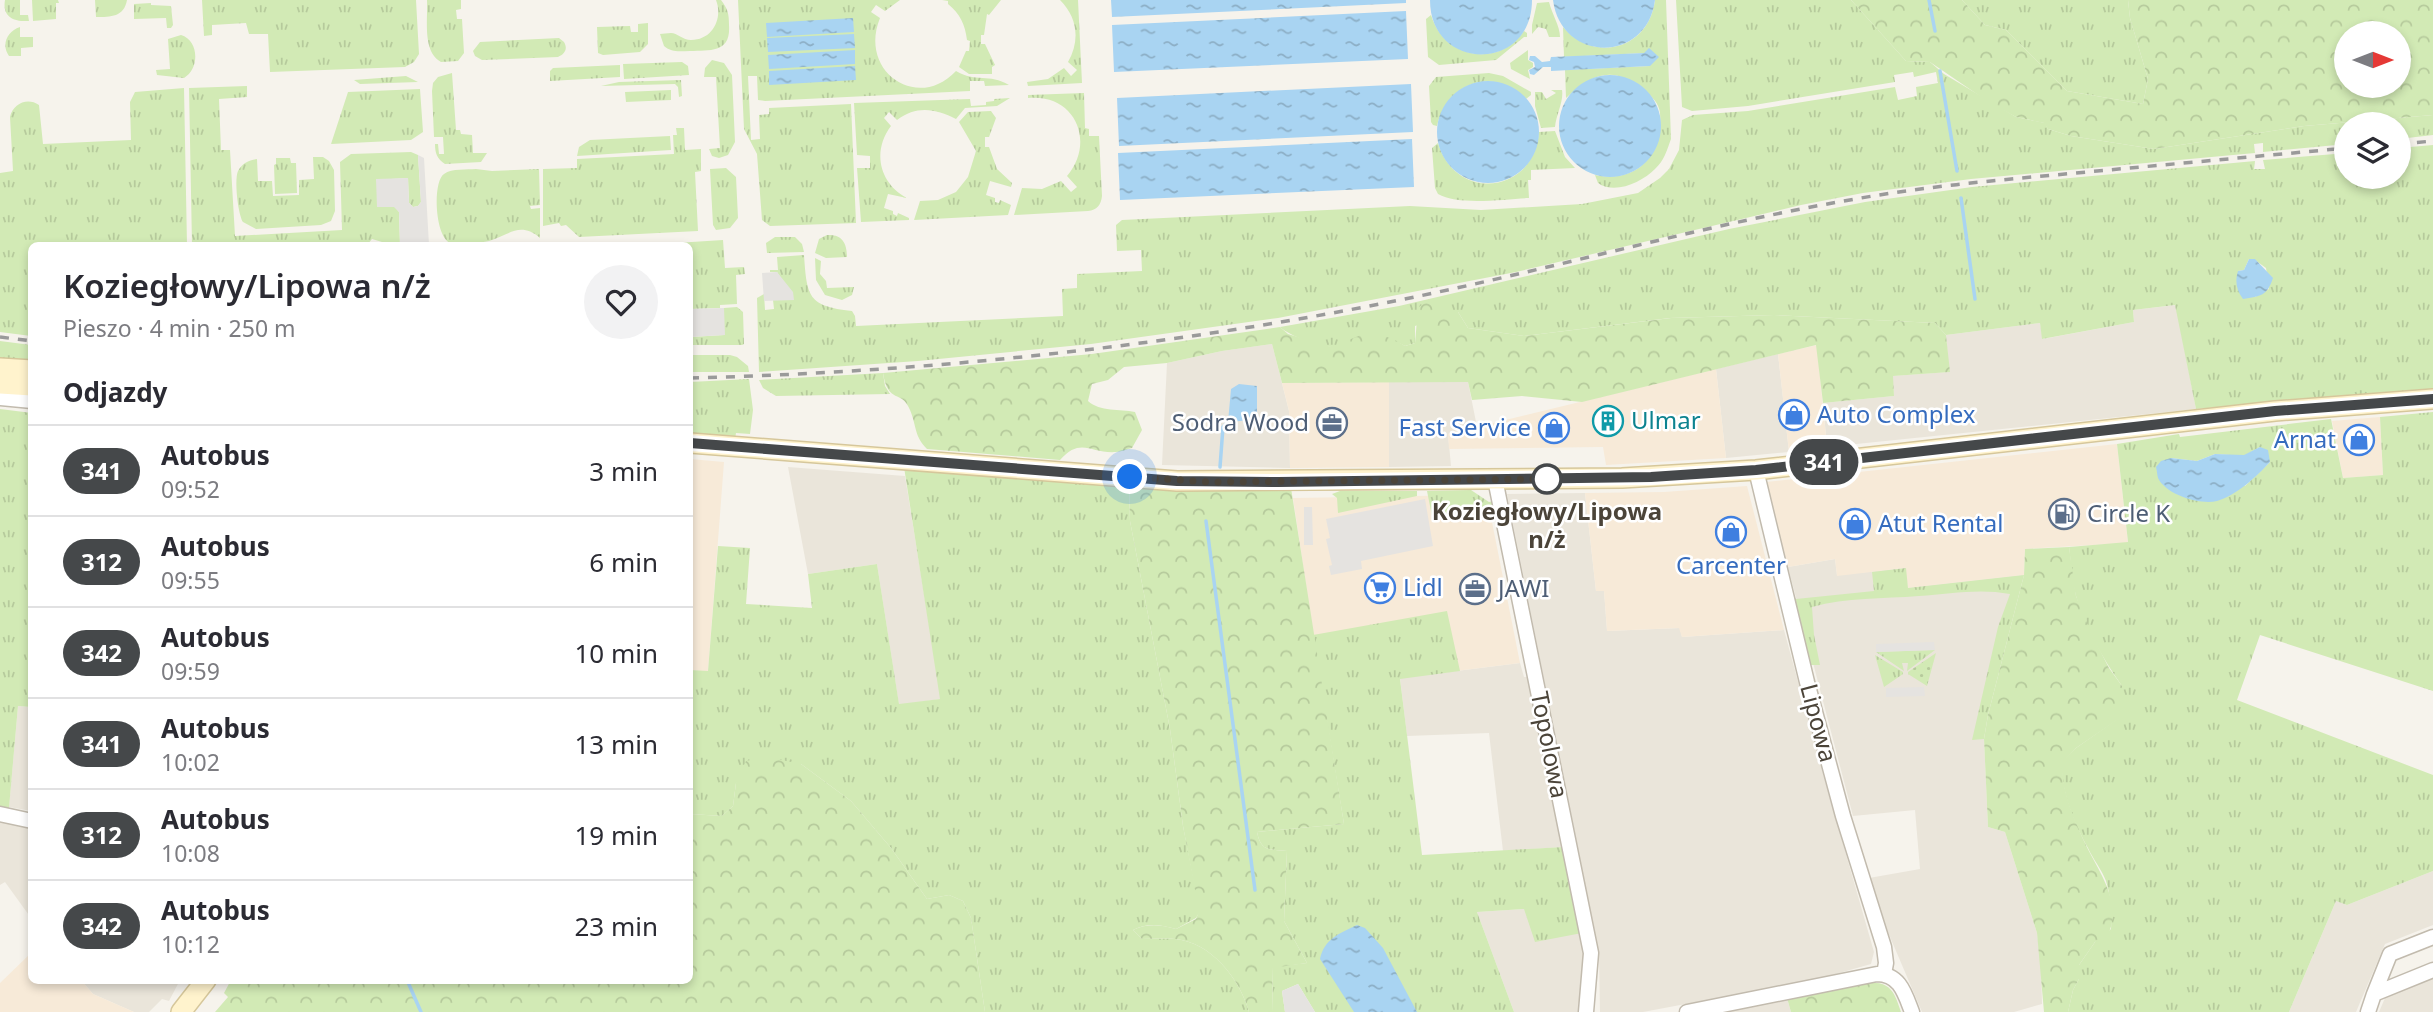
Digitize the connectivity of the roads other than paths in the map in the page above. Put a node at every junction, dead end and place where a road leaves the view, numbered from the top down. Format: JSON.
{"nodes":[{"id":1,"x":0,"y":368,"type":"edge"},
{"id":2,"x":28,"y":370,"type":"edge"},
{"id":3,"x":0,"y":384,"type":"edge"},
{"id":4,"x":28,"y":386,"type":"edge"},
{"id":5,"x":0,"y":398,"type":"edge"},
{"id":6,"x":2433,"y":399,"type":"edge"},
{"id":7,"x":28,"y":401,"type":"edge"},
{"id":8,"x":693,"y":443,"type":"edge"},
{"id":9,"x":1756,"y":470,"type":"junction"},
{"id":10,"x":1495,"y":479,"type":"junction"},
{"id":11,"x":0,"y":814,"type":"edge"},
{"id":12,"x":28,"y":820,"type":"edge"},
{"id":13,"x":2433,"y":937,"type":"edge"},
{"id":14,"x":2433,"y":970,"type":"edge"},
{"id":15,"x":1884,"y":974,"type":"junction"},
{"id":16,"x":203,"y":984,"type":"edge"},
{"id":17,"x":215,"y":984,"type":"edge"},
{"id":18,"x":2374,"y":994,"type":"junction"},
{"id":19,"x":181,"y":1012,"type":"edge"},
{"id":20,"x":194,"y":1012,"type":"edge"},
{"id":21,"x":1586,"y":1012,"type":"edge"},
{"id":22,"x":1687,"y":1012,"type":"edge"},
{"id":23,"x":1912,"y":1012,"type":"edge"},
{"id":24,"x":2368,"y":1012,"type":"edge"}],
"edges":[{"from":1,"to":2,"type":"main road"},
{"from":3,"to":4,"type":"main road"},
{"from":5,"to":7,"type":"street"},
{"from":6,"to":9,"type":"main road"},
{"from":8,"to":10,"type":"main road"},
{"from":9,"to":10,"type":"main road"},
{"from":9,"to":15,"type":"street","name":"Lipowa"},
{"from":10,"to":21,"type":"street","name":"Topolowa"},
{"from":11,"to":12,"type":"street"},
{"from":13,"to":18,"type":"street"},
{"from":14,"to":18,"type":"street"},
{"from":15,"to":22,"type":"street"},
{"from":15,"to":23,"type":"street"},
{"from":16,"to":19,"type":"main road"},
{"from":17,"to":20,"type":"main road"},
{"from":18,"to":24,"type":"street"}]}
